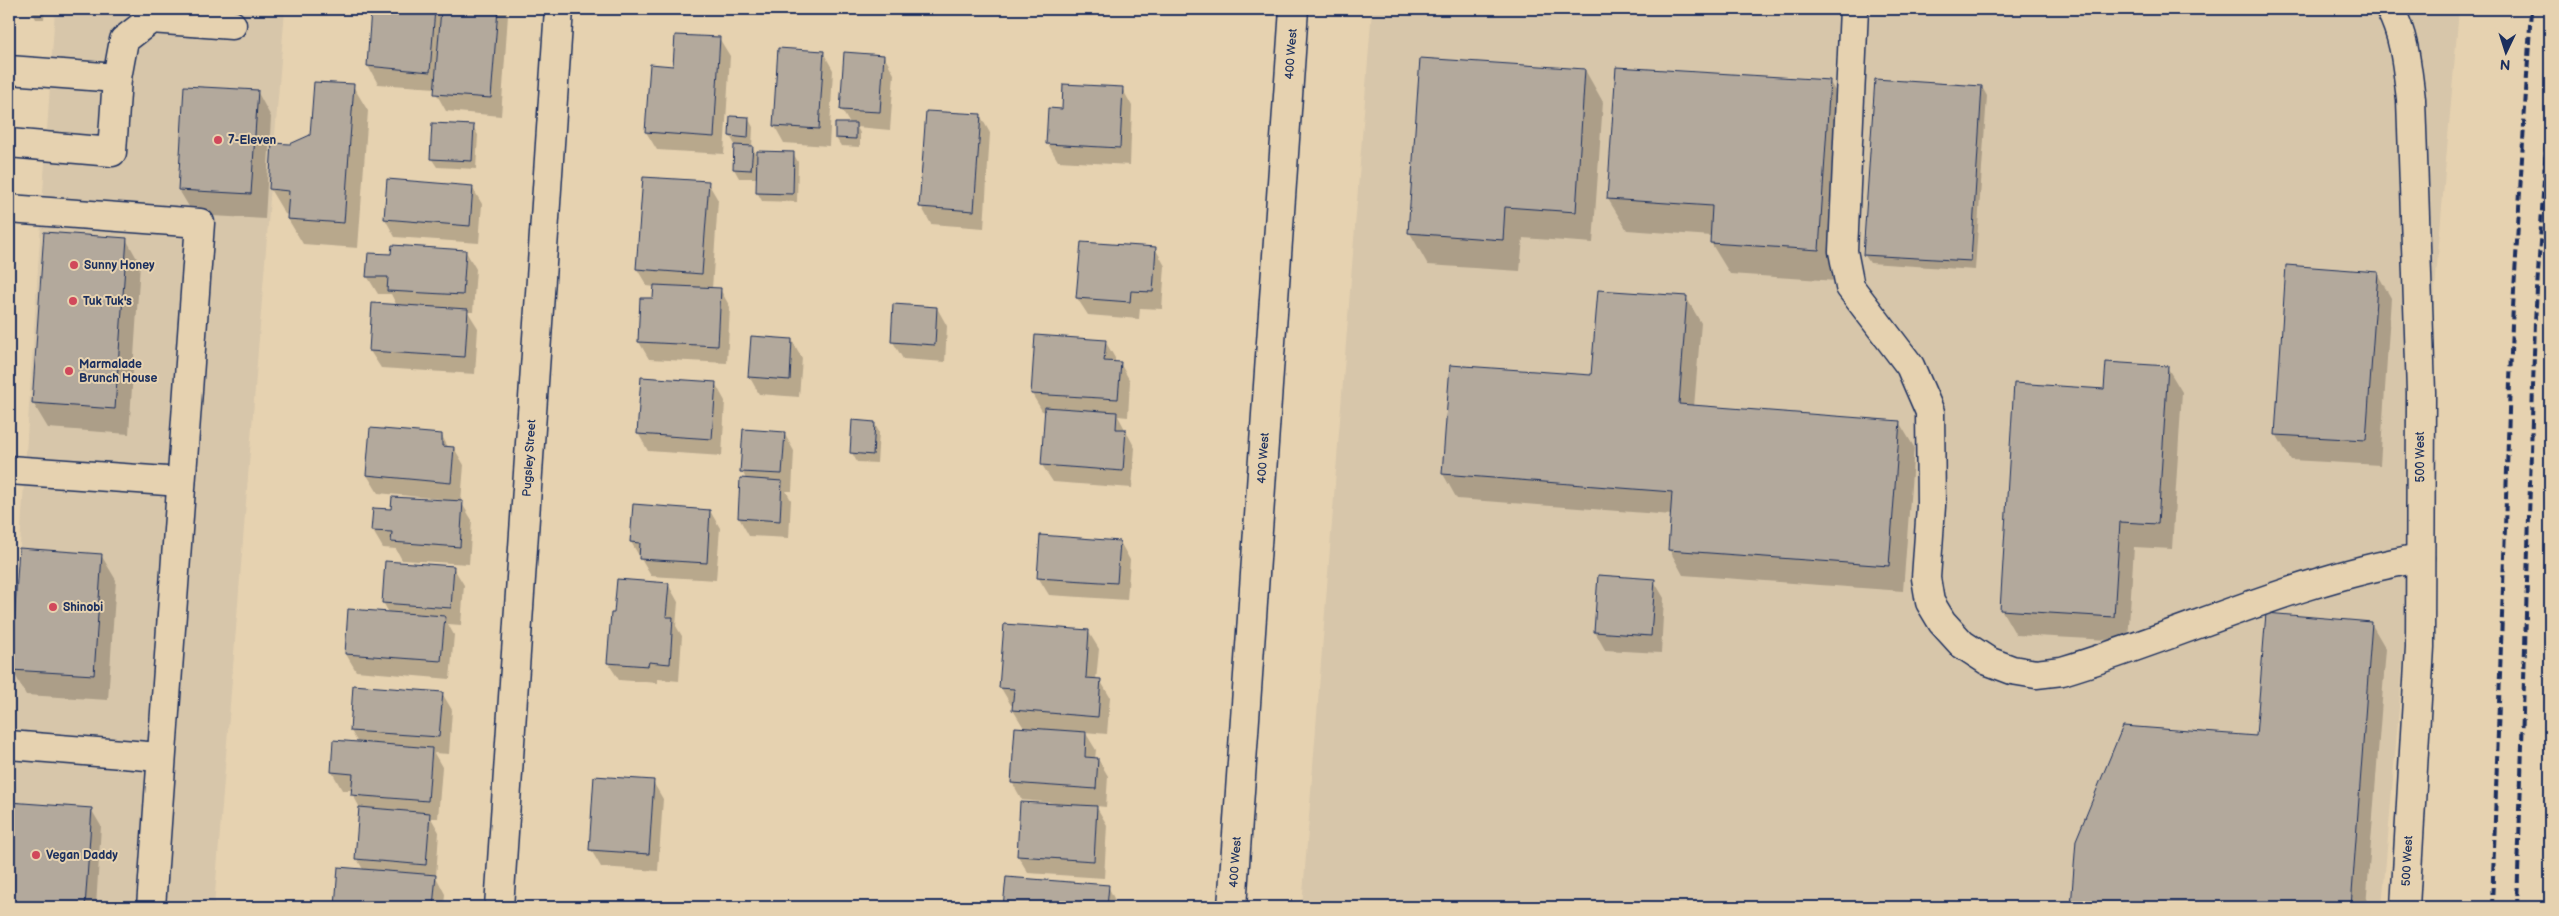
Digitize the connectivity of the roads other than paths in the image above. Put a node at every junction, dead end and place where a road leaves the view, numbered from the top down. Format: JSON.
{"nodes":[{"id":1,"x":559,"y":9,"type":"edge"},
{"id":2,"x":1294,"y":9,"type":"edge"},
{"id":3,"x":1854,"y":9,"type":"edge"},
{"id":4,"x":2390,"y":9,"type":"edge"},
{"id":5,"x":152,"y":14,"type":"edge"},
{"id":6,"x":232,"y":25,"type":"dead end"},
{"id":7,"x":9,"y":70,"type":"edge"},
{"id":8,"x":117,"y":78,"type":"junction"},
{"id":9,"x":9,"y":143,"type":"edge"},
{"id":10,"x":9,"y":209,"type":"edge"},
{"id":11,"x":9,"y":470,"type":"edge"},
{"id":12,"x":181,"y":482,"type":"junction"},
{"id":13,"x":2420,"y":558,"type":"junction"},
{"id":14,"x":9,"y":745,"type":"edge"},
{"id":15,"x":160,"y":757,"type":"junction"},
{"id":16,"x":150,"y":907,"type":"edge"},
{"id":17,"x":499,"y":907,"type":"edge"},
{"id":18,"x":1232,"y":907,"type":"edge"},
{"id":19,"x":2405,"y":907,"type":"edge"}],
"edges":[{"from":1,"to":17,"type":"street","name":"Pugsley Street"},
{"from":2,"to":18,"type":"street","name":"400 West"},
{"from":3,"to":13,"type":"street"},
{"from":4,"to":13,"type":"street","name":"500 West"},
{"from":5,"to":6,"type":"street"},
{"from":5,"to":8,"type":"street"},
{"from":7,"to":8,"type":"street"},
{"from":8,"to":9,"type":"street"},
{"from":10,"to":12,"type":"street"},
{"from":11,"to":12,"type":"street"},
{"from":12,"to":15,"type":"street"},
{"from":13,"to":19,"type":"street","name":"500 West"},
{"from":14,"to":15,"type":"street"},
{"from":15,"to":16,"type":"street"}]}
